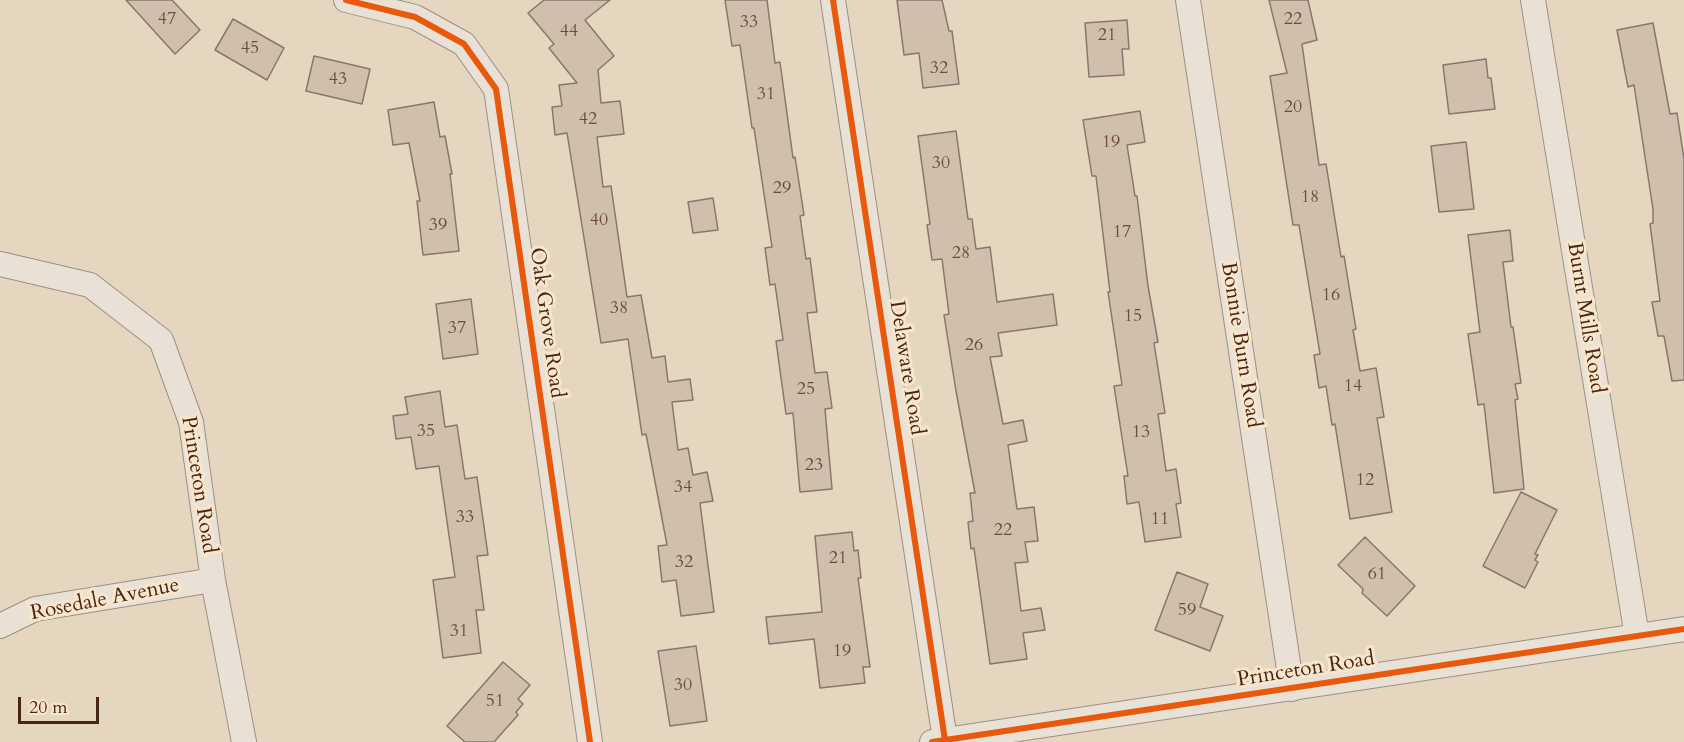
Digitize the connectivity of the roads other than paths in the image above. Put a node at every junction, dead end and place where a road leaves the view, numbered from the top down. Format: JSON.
{"nodes":[{"id":1,"x":346,"y":0,"type":"edge"},
{"id":2,"x":833,"y":0,"type":"edge"},
{"id":3,"x":1188,"y":0,"type":"edge"},
{"id":4,"x":1533,"y":0,"type":"edge"},
{"id":5,"x":0,"y":264,"type":"edge"},
{"id":6,"x":213,"y":580,"type":"junction"},
{"id":7,"x":0,"y":626,"type":"edge"},
{"id":8,"x":1684,"y":629,"type":"edge"},
{"id":9,"x":1637,"y":636,"type":"junction"},
{"id":10,"x":1292,"y":689,"type":"junction"},
{"id":11,"x":939,"y":741,"type":"edge"},
{"id":12,"x":244,"y":742,"type":"edge"},
{"id":13,"x":590,"y":742,"type":"edge"}],
"edges":[{"from":1,"to":13,"type":"street","name":"Oak Grove Road"},
{"from":2,"to":11,"type":"street","name":"Delaware Road"},
{"from":3,"to":10,"type":"street","name":"Bonnie Burn Road"},
{"from":4,"to":9,"type":"street","name":"Burnt Mills Road"},
{"from":5,"to":6,"type":"street","name":"Princeton Road"},
{"from":6,"to":7,"type":"street","name":"Rosedale Avenue"},
{"from":6,"to":12,"type":"street","name":"Princeton Road"},
{"from":8,"to":9,"type":"street","name":"Princeton Road"},
{"from":9,"to":10,"type":"street","name":"Princeton Road"},
{"from":10,"to":11,"type":"street","name":"Princeton Road"}]}
